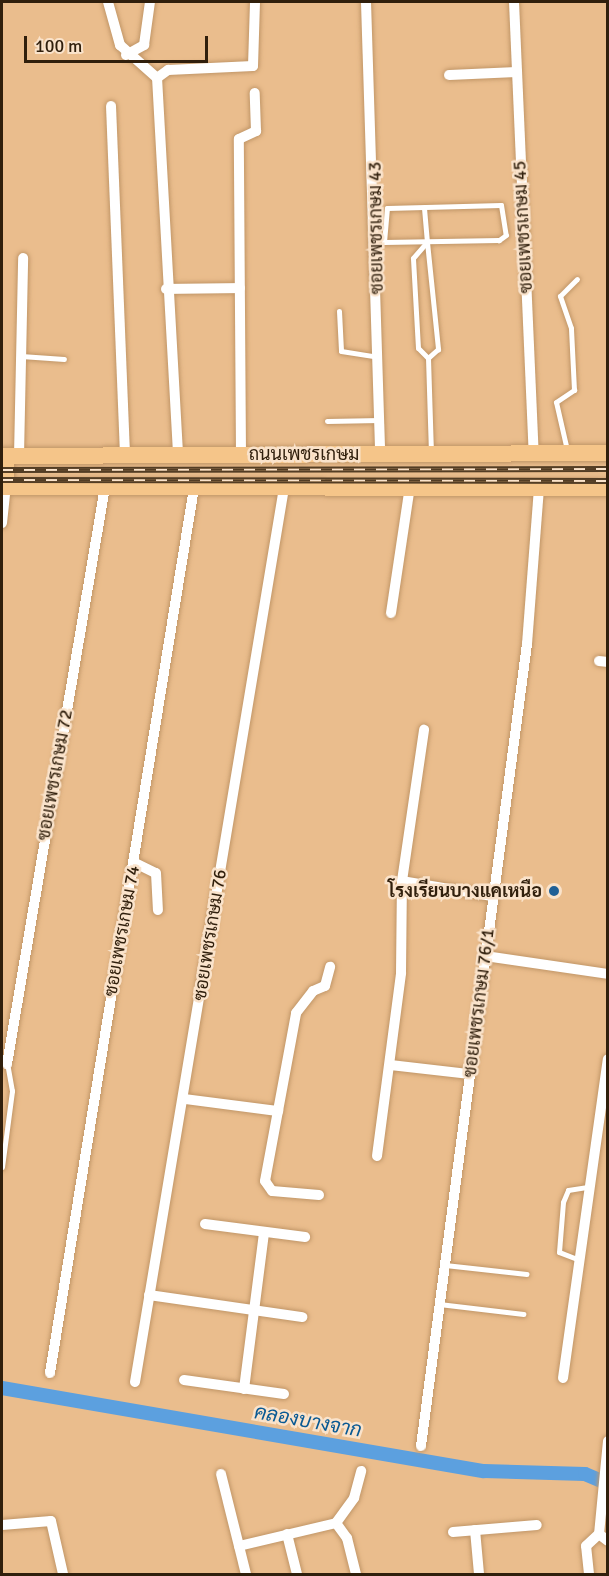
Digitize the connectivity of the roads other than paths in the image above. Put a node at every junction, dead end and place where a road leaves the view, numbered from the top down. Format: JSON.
{"nodes":[{"id":1,"x":108,"y":2,"type":"edge"},
{"id":2,"x":150,"y":2,"type":"edge"},
{"id":3,"x":255,"y":2,"type":"edge"},
{"id":4,"x":366,"y":2,"type":"edge"},
{"id":5,"x":514,"y":2,"type":"edge"},
{"id":6,"x":126,"y":55,"type":"junction"},
{"id":7,"x":517,"y":72,"type":"junction"},
{"id":8,"x":449,"y":75,"type":"dead end"},
{"id":9,"x":156,"y":78,"type":"junction"},
{"id":10,"x":255,"y":93,"type":"dead end"},
{"id":11,"x":111,"y":106,"type":"dead end"},
{"id":12,"x":424,"y":208,"type":"junction"},
{"id":13,"x":427,"y":242,"type":"junction"},
{"id":14,"x":23,"y":258,"type":"dead end"},
{"id":15,"x":577,"y":279,"type":"dead end"},
{"id":16,"x":240,"y":288,"type":"junction"},
{"id":17,"x":166,"y":289,"type":"junction"},
{"id":18,"x":339,"y":311,"type":"dead end"},
{"id":19,"x":20,"y":356,"type":"junction"},
{"id":20,"x":378,"y":357,"type":"junction"},
{"id":21,"x":428,"y":358,"type":"junction"},
{"id":22,"x":64,"y":359,"type":"dead end"},
{"id":23,"x":380,"y":420,"type":"junction"},
{"id":24,"x":327,"y":421,"type":"dead end"},
{"id":25,"x":534,"y":452,"type":"junction"},
{"id":26,"x":567,"y":452,"type":"junction"},
{"id":27,"x":125,"y":453,"type":"junction"},
{"id":28,"x":178,"y":453,"type":"junction"},
{"id":29,"x":431,"y":453,"type":"junction"},
{"id":30,"x":608,"y":453,"type":"edge"},
{"id":31,"x":241,"y":454,"type":"junction"},
{"id":32,"x":380,"y":454,"type":"junction"},
{"id":33,"x":9,"y":456,"type":"edge"},
{"id":34,"x":410,"y":486,"type":"junction"},
{"id":35,"x":4,"y":487,"type":"edge"},
{"id":36,"x":105,"y":487,"type":"junction"},
{"id":37,"x":284,"y":488,"type":"junction"},
{"id":38,"x":539,"y":488,"type":"junction"},
{"id":39,"x":608,"y":488,"type":"edge"},
{"id":40,"x":194,"y":489,"type":"junction"},
{"id":41,"x":2,"y":523,"type":"edge"},
{"id":42,"x":391,"y":613,"type":"dead end"},
{"id":43,"x":424,"y":730,"type":"dead end"},
{"id":44,"x":134,"y":862,"type":"junction"},
{"id":45,"x":402,"y":881,"type":"junction"},
{"id":46,"x":492,"y":896,"type":"junction"},
{"id":47,"x":158,"y":910,"type":"dead end"},
{"id":48,"x":485,"y":956,"type":"junction"},
{"id":49,"x":330,"y":967,"type":"dead end"},
{"id":50,"x":608,"y":974,"type":"edge"},
{"id":51,"x":608,"y":1059,"type":"edge"},
{"id":52,"x":7,"y":1064,"type":"joint"},
{"id":53,"x":391,"y":1065,"type":"junction"},
{"id":54,"x":469,"y":1074,"type":"junction"},
{"id":55,"x":185,"y":1099,"type":"junction"},
{"id":56,"x":278,"y":1111,"type":"junction"},
{"id":57,"x":377,"y":1156,"type":"dead end"},
{"id":58,"x":2,"y":1167,"type":"edge"},
{"id":59,"x":588,"y":1187,"type":"junction"},
{"id":60,"x":319,"y":1195,"type":"dead end"},
{"id":61,"x":205,"y":1224,"type":"dead end"},
{"id":62,"x":264,"y":1233,"type":"junction"},
{"id":63,"x":305,"y":1237,"type":"dead end"},
{"id":64,"x":577,"y":1259,"type":"junction"},
{"id":65,"x":443,"y":1265,"type":"junction"},
{"id":66,"x":527,"y":1274,"type":"dead end"},
{"id":67,"x":149,"y":1295,"type":"junction"},
{"id":68,"x":439,"y":1304,"type":"junction"},
{"id":69,"x":254,"y":1308,"type":"junction"},
{"id":70,"x":523,"y":1314,"type":"dead end"},
{"id":71,"x":302,"y":1317,"type":"dead end"},
{"id":72,"x":50,"y":1373,"type":"dead end"},
{"id":73,"x":563,"y":1378,"type":"dead end"},
{"id":74,"x":184,"y":1380,"type":"dead end"},
{"id":75,"x":135,"y":1382,"type":"dead end"},
{"id":76,"x":244,"y":1389,"type":"junction"},
{"id":77,"x":284,"y":1394,"type":"dead end"},
{"id":78,"x":421,"y":1446,"type":"dead end"},
{"id":79,"x":607,"y":1446,"type":"edge"},
{"id":80,"x":360,"y":1471,"type":"dead end"},
{"id":81,"x":220,"y":1474,"type":"dead end"},
{"id":82,"x":336,"y":1522,"type":"junction"},
{"id":83,"x":537,"y":1524,"type":"dead end"},
{"id":84,"x":2,"y":1525,"type":"edge"},
{"id":85,"x":475,"y":1530,"type":"junction"},
{"id":86,"x":453,"y":1532,"type":"dead end"},
{"id":87,"x":287,"y":1534,"type":"junction"},
{"id":88,"x":603,"y":1537,"type":"edge"},
{"id":89,"x":239,"y":1546,"type":"junction"},
{"id":90,"x":63,"y":1575,"type":"edge"},
{"id":91,"x":246,"y":1575,"type":"edge"},
{"id":92,"x":297,"y":1575,"type":"edge"},
{"id":93,"x":356,"y":1575,"type":"edge"},
{"id":94,"x":479,"y":1575,"type":"edge"},
{"id":95,"x":589,"y":1575,"type":"edge"}],
"edges":[{"from":1,"to":6,"type":"street"},
{"from":2,"to":6,"type":"street"},
{"from":3,"to":9,"type":"street"},
{"from":4,"to":20,"type":"street","name":"ซอยเพชรเกษม 43"},
{"from":5,"to":7,"type":"street","name":"ซอยเพชรเกษม 45"},
{"from":6,"to":9,"type":"street"},
{"from":7,"to":8,"type":"street"},
{"from":7,"to":25,"type":"street","name":"ซอยเพชรเกษม 45"},
{"from":9,"to":17,"type":"street"},
{"from":10,"to":16,"type":"street"},
{"from":11,"to":27,"type":"street"},
{"from":12,"to":13,"type":"lane"},
{"from":12,"to":13,"type":"lane"},
{"from":12,"to":13,"type":"lane"},
{"from":13,"to":21,"type":"lane"},
{"from":13,"to":21,"type":"lane"},
{"from":14,"to":19,"type":"street"},
{"from":15,"to":26,"type":"lane"},
{"from":16,"to":17,"type":"street"},
{"from":16,"to":31,"type":"street"},
{"from":17,"to":28,"type":"street"},
{"from":18,"to":20,"type":"lane"},
{"from":19,"to":22,"type":"lane"},
{"from":19,"to":33,"type":"street"},
{"from":20,"to":23,"type":"street","name":"ซอยเพชรเกษม 43"},
{"from":21,"to":29,"type":"lane"},
{"from":23,"to":24,"type":"lane"},
{"from":23,"to":32,"type":"street","name":"ซอยเพชรเกษม 43"},
{"from":25,"to":26,"type":"main road","name":"ถนนเพชรเกษม"},
{"from":25,"to":29,"type":"main road","name":"ถนนเพชรเกษม"},
{"from":26,"to":30,"type":"main road","name":"ถนนเพชรเกษม"},
{"from":27,"to":28,"type":"main road","name":"ถนนเพชรเกษม"},
{"from":27,"to":33,"type":"main road","name":"ถนนเพชรเกษม"},
{"from":28,"to":31,"type":"main road","name":"ถนนเพชรเกษม"},
{"from":29,"to":32,"type":"main road","name":"ถนนเพชรเกษม"},
{"from":31,"to":32,"type":"main road","name":"ถนนเพชรเกษม"},
{"from":33,"to":35,"type":"main road"},
{"from":34,"to":37,"type":"main road","name":"ถนนเพชรเกษม"},
{"from":34,"to":38,"type":"main road","name":"ถนนเพชรเกษม"},
{"from":34,"to":42,"type":"street"},
{"from":35,"to":36,"type":"main road","name":"ถนนเพชรเกษม"},
{"from":35,"to":41,"type":"street"},
{"from":36,"to":40,"type":"main road","name":"ถนนเพชรเกษม"},
{"from":36,"to":52,"type":"street","name":"ซอยเพชรเกษม 72"},
{"from":37,"to":40,"type":"main road","name":"ถนนเพชรเกษม"},
{"from":37,"to":55,"type":"street","name":"ซอยเพชรเกษม 76"},
{"from":38,"to":39,"type":"main road","name":"ถนนเพชรเกษม"},
{"from":38,"to":46,"type":"street","name":"ซอยเพชรเกษม 76/1"},
{"from":40,"to":44,"type":"street","name":"ซอยเพชรเกษม 74"},
{"from":43,"to":45,"type":"street"},
{"from":44,"to":47,"type":"street"},
{"from":44,"to":72,"type":"street","name":"ซอยเพชรเกษม 74"},
{"from":45,"to":46,"type":"street"},
{"from":45,"to":53,"type":"street"},
{"from":46,"to":48,"type":"street","name":"ซอยเพชรเกษม 76/1"},
{"from":48,"to":50,"type":"street"},
{"from":48,"to":54,"type":"street","name":"ซอยเพชรเกษม 76/1"},
{"from":49,"to":56,"type":"street"},
{"from":51,"to":59,"type":"street"},
{"from":52,"to":58,"type":"lane"},
{"from":53,"to":54,"type":"street"},
{"from":53,"to":57,"type":"street"},
{"from":54,"to":65,"type":"street","name":"ซอยเพชรเกษม 76/1"},
{"from":55,"to":56,"type":"street"},
{"from":55,"to":67,"type":"street","name":"ซอยเพชรเกษม 76"},
{"from":56,"to":60,"type":"street"},
{"from":59,"to":64,"type":"street"},
{"from":59,"to":64,"type":"lane"},
{"from":61,"to":62,"type":"street"},
{"from":62,"to":63,"type":"street"},
{"from":62,"to":69,"type":"street"},
{"from":64,"to":73,"type":"street"},
{"from":65,"to":66,"type":"lane"},
{"from":65,"to":68,"type":"street","name":"ซอยเพชรเกษม 76/1"},
{"from":67,"to":69,"type":"street"},
{"from":67,"to":75,"type":"street","name":"ซอยเพชรเกษม 76"},
{"from":68,"to":70,"type":"lane"},
{"from":68,"to":78,"type":"street","name":"ซอยเพชรเกษม 76/1"},
{"from":69,"to":71,"type":"street"},
{"from":69,"to":76,"type":"street"},
{"from":74,"to":76,"type":"street"},
{"from":76,"to":77,"type":"street"},
{"from":79,"to":88,"type":"street"},
{"from":80,"to":82,"type":"street"},
{"from":81,"to":89,"type":"street"},
{"from":82,"to":87,"type":"street"},
{"from":82,"to":93,"type":"street"},
{"from":83,"to":85,"type":"street"},
{"from":84,"to":90,"type":"street"},
{"from":85,"to":86,"type":"street"},
{"from":85,"to":94,"type":"street"},
{"from":87,"to":89,"type":"street"},
{"from":87,"to":92,"type":"street"},
{"from":88,"to":95,"type":"street"},
{"from":89,"to":91,"type":"street"}]}
